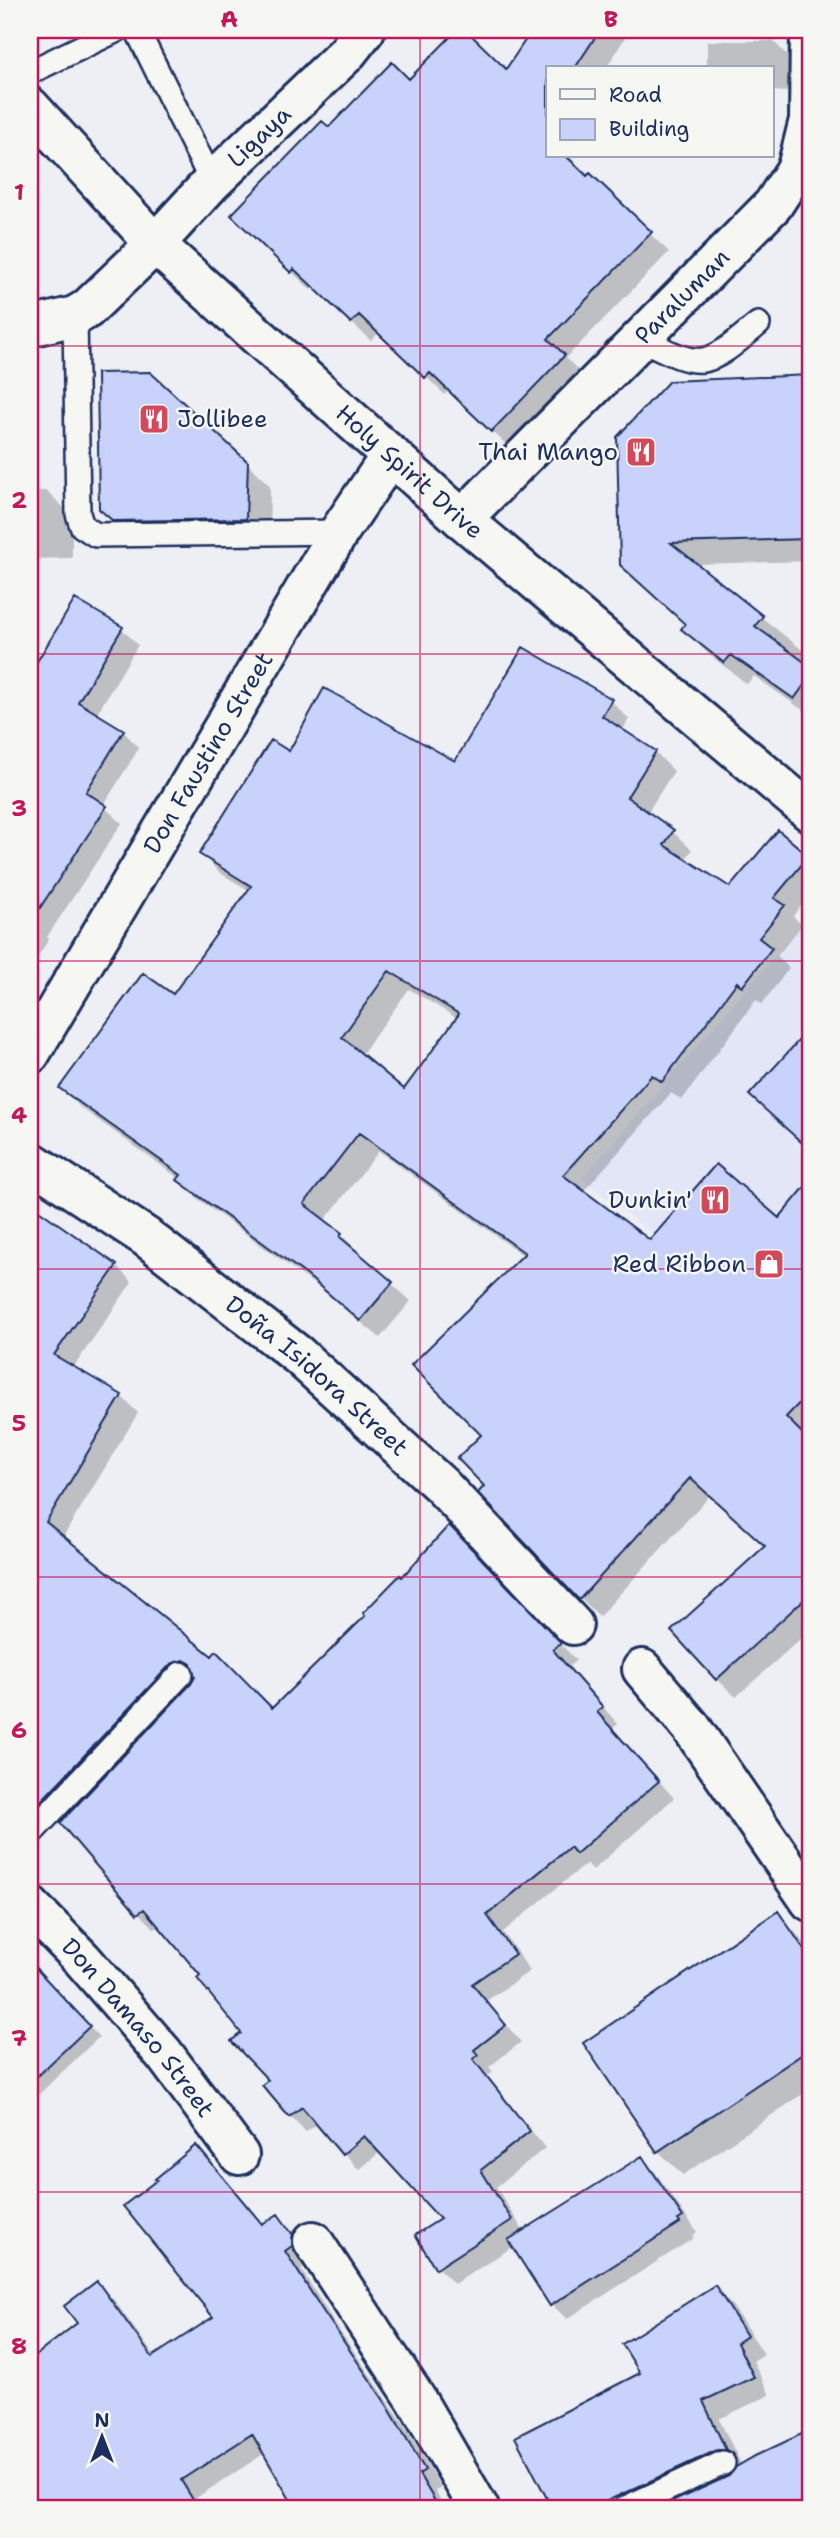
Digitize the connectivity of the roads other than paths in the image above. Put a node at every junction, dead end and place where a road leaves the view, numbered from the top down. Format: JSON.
{"nodes":[{"id":1,"x":117,"y":30,"type":"edge"},
{"id":2,"x":137,"y":30,"type":"edge"},
{"id":3,"x":365,"y":30,"type":"edge"},
{"id":4,"x":810,"y":30,"type":"edge"},
{"id":5,"x":30,"y":72,"type":"edge"},
{"id":6,"x":30,"y":107,"type":"edge"},
{"id":7,"x":212,"y":182,"type":"junction"},
{"id":8,"x":155,"y":244,"type":"junction"},
{"id":9,"x":75,"y":316,"type":"junction"},
{"id":10,"x":758,"y":324,"type":"dead end"},
{"id":11,"x":30,"y":327,"type":"edge"},
{"id":12,"x":641,"y":339,"type":"junction"},
{"id":13,"x":391,"y":455,"type":"junction"},
{"id":14,"x":462,"y":519,"type":"junction"},
{"id":15,"x":340,"y":532,"type":"junction"},
{"id":16,"x":810,"y":812,"type":"edge"},
{"id":17,"x":30,"y":1054,"type":"edge"},
{"id":18,"x":30,"y":1161,"type":"edge"},
{"id":19,"x":573,"y":1625,"type":"dead end"},
{"id":20,"x":642,"y":1669,"type":"dead end"},
{"id":21,"x":181,"y":1674,"type":"dead end"},
{"id":22,"x":30,"y":1834,"type":"edge"},
{"id":23,"x":810,"y":1901,"type":"edge"},
{"id":24,"x":30,"y":1906,"type":"edge"},
{"id":25,"x":239,"y":2155,"type":"dead end"},
{"id":26,"x":313,"y":2241,"type":"dead end"},
{"id":27,"x":723,"y":2463,"type":"dead end"},
{"id":28,"x":479,"y":2508,"type":"edge"},
{"id":29,"x":626,"y":2508,"type":"edge"}],
"edges":[{"from":1,"to":5,"type":"lane"},
{"from":2,"to":7,"type":"lane"},
{"from":3,"to":7,"type":"street","name":"Ligaya"},
{"from":4,"to":12,"type":"street","name":"Paraluman"},
{"from":6,"to":8,"type":"street","name":"Holy Spirit Drive"},
{"from":7,"to":8,"type":"street","name":"Ligaya"},
{"from":8,"to":9,"type":"street","name":"Ligaya"},
{"from":8,"to":13,"type":"street","name":"Holy Spirit Drive"},
{"from":9,"to":11,"type":"street"},
{"from":9,"to":15,"type":"lane"},
{"from":10,"to":12,"type":"lane"},
{"from":12,"to":14,"type":"street","name":"Paraluman"},
{"from":13,"to":14,"type":"street","name":"Holy Spirit Drive"},
{"from":13,"to":15,"type":"street","name":"Don Faustino Street"},
{"from":14,"to":16,"type":"street","name":"Holy Spirit Drive"},
{"from":15,"to":17,"type":"street","name":"Don Faustino Street"},
{"from":18,"to":19,"type":"street","name":"Doña Isidora Street"},
{"from":20,"to":23,"type":"street"},
{"from":21,"to":22,"type":"lane"},
{"from":24,"to":25,"type":"street","name":"Don Damaso Street"},
{"from":26,"to":28,"type":"street"},
{"from":27,"to":29,"type":"lane"}]}
